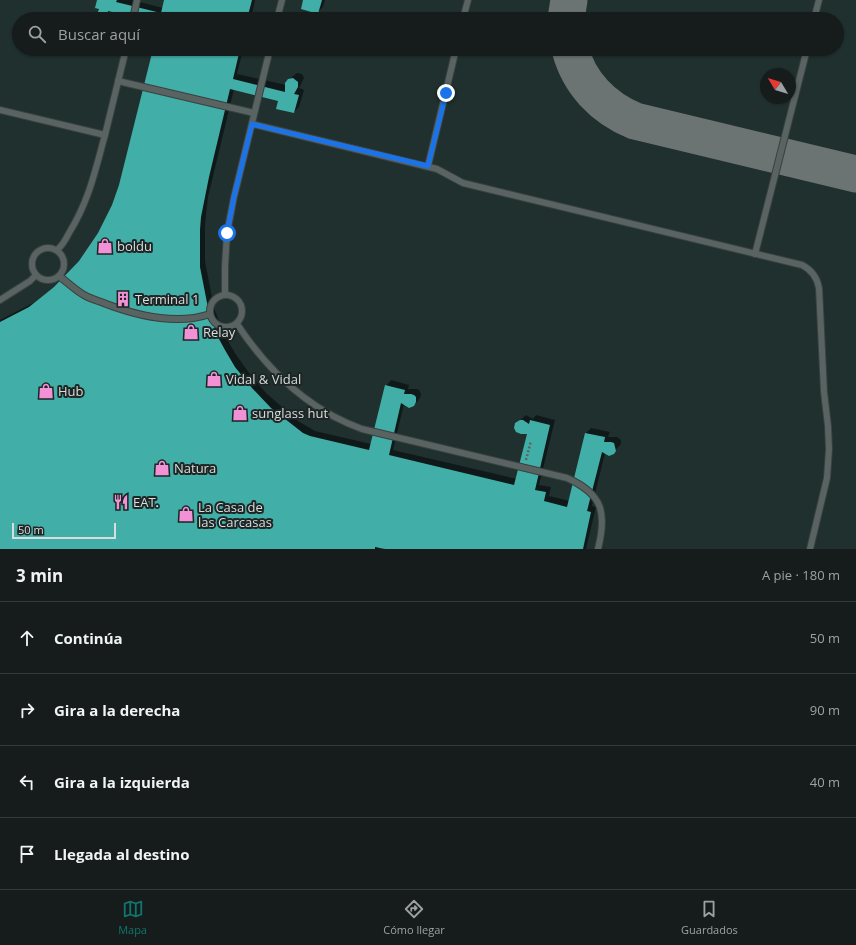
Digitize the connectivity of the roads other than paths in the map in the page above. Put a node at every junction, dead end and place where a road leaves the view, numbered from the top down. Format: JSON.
{"nodes":[{"id":1,"x":137,"y":0,"type":"edge"},
{"id":2,"x":282,"y":0,"type":"edge"},
{"id":3,"x":468,"y":0,"type":"edge"},
{"id":4,"x":819,"y":0,"type":"edge"},
{"id":5,"x":134,"y":12,"type":"edge"},
{"id":6,"x":279,"y":12,"type":"edge"},
{"id":7,"x":465,"y":12,"type":"edge"},
{"id":8,"x":816,"y":12,"type":"edge"},
{"id":9,"x":124,"y":56,"type":"edge"},
{"id":10,"x":268,"y":56,"type":"edge"},
{"id":11,"x":454,"y":56,"type":"edge"},
{"id":12,"x":804,"y":56,"type":"edge"},
{"id":13,"x":118,"y":81,"type":"junction"},
{"id":14,"x":0,"y":110,"type":"edge"},
{"id":15,"x":254,"y":113,"type":"junction"},
{"id":16,"x":252,"y":124,"type":"junction"},
{"id":17,"x":105,"y":135,"type":"junction"},
{"id":18,"x":428,"y":166,"type":"junction"},
{"id":19,"x":57,"y":250,"type":"junction"},
{"id":20,"x":756,"y":254,"type":"junction"},
{"id":21,"x":36,"y":275,"type":"junction"},
{"id":22,"x":59,"y":276,"type":"junction"},
{"id":23,"x":225,"y":295,"type":"junction"},
{"id":24,"x":0,"y":300,"type":"edge"},
{"id":25,"x":210,"y":314,"type":"junction"},
{"id":26,"x":237,"y":324,"type":"junction"},
{"id":27,"x":598,"y":549,"type":"edge"},
{"id":28,"x":810,"y":549,"type":"edge"}],
"edges":[{"from":1,"to":5,"type":"lane"},
{"from":2,"to":6,"type":"lane"},
{"from":3,"to":7,"type":"lane"},
{"from":4,"to":8,"type":"lane"},
{"from":9,"to":13,"type":"lane"},
{"from":10,"to":15,"type":"lane"},
{"from":11,"to":18,"type":"lane"},
{"from":12,"to":20,"type":"lane"},
{"from":13,"to":15,"type":"lane"},
{"from":13,"to":17,"type":"lane"},
{"from":14,"to":17,"type":"lane"},
{"from":15,"to":16,"type":"lane"},
{"from":16,"to":18,"type":"lane"},
{"from":16,"to":23,"type":"lane"},
{"from":17,"to":19,"type":"lane"},
{"from":18,"to":20,"type":"lane"},
{"from":19,"to":21,"type":"lane"},
{"from":19,"to":22,"type":"lane"},
{"from":20,"to":28,"type":"lane"},
{"from":21,"to":22,"type":"lane"},
{"from":21,"to":24,"type":"lane"},
{"from":22,"to":25,"type":"lane"},
{"from":23,"to":25,"type":"lane"},
{"from":23,"to":26,"type":"lane"},
{"from":25,"to":26,"type":"lane"},
{"from":26,"to":27,"type":"lane"}]}
